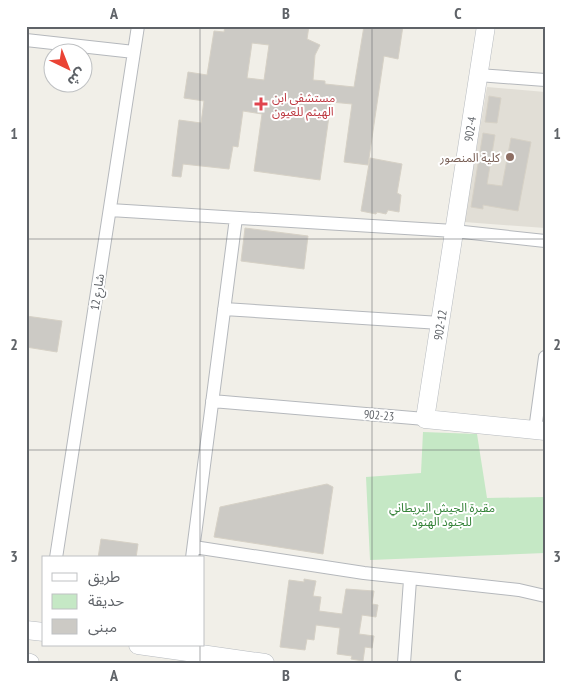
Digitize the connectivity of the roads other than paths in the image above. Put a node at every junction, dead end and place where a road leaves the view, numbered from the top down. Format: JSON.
{"nodes":[{"id":1,"x":138,"y":26,"type":"edge"},
{"id":2,"x":486,"y":26,"type":"edge"},
{"id":3,"x":26,"y":40,"type":"edge"},
{"id":4,"x":134,"y":52,"type":"junction"},
{"id":5,"x":478,"y":75,"type":"junction"},
{"id":6,"x":545,"y":80,"type":"edge"},
{"id":7,"x":110,"y":210,"type":"junction"},
{"id":8,"x":236,"y":218,"type":"junction"},
{"id":9,"x":454,"y":232,"type":"junction"},
{"id":10,"x":545,"y":241,"type":"edge"},
{"id":11,"x":224,"y":309,"type":"junction"},
{"id":12,"x":440,"y":323,"type":"junction"},
{"id":13,"x":545,"y":357,"type":"edge"},
{"id":14,"x":212,"y":401,"type":"junction"},
{"id":15,"x":425,"y":419,"type":"junction"},
{"id":16,"x":540,"y":430,"type":"edge"},
{"id":17,"x":193,"y":552,"type":"edge"},
{"id":18,"x":56,"y":556,"type":"edge"},
{"id":19,"x":410,"y":580,"type":"junction"},
{"id":20,"x":545,"y":596,"type":"edge"},
{"id":21,"x":26,"y":630,"type":"edge"},
{"id":22,"x":42,"y":632,"type":"edge"},
{"id":23,"x":152,"y":646,"type":"edge"},
{"id":24,"x":180,"y":648,"type":"edge"},
{"id":25,"x":265,"y":663,"type":"edge"},
{"id":26,"x":404,"y":663,"type":"edge"}],
"edges":[{"from":1,"to":4,"type":"street","name":"شارع 12"},
{"from":2,"to":5,"type":"street","name":"902-4"},
{"from":3,"to":4,"type":"street"},
{"from":4,"to":7,"type":"street","name":"شارع 12"},
{"from":5,"to":6,"type":"street"},
{"from":5,"to":9,"type":"street","name":"902-4"},
{"from":7,"to":8,"type":"street"},
{"from":7,"to":18,"type":"street","name":"شارع 12"},
{"from":8,"to":9,"type":"street"},
{"from":8,"to":11,"type":"street"},
{"from":9,"to":10,"type":"street"},
{"from":9,"to":12,"type":"street","name":"902-12"},
{"from":11,"to":12,"type":"street"},
{"from":11,"to":14,"type":"street"},
{"from":12,"to":15,"type":"street","name":"902-12"},
{"from":13,"to":16,"type":"street"},
{"from":14,"to":15,"type":"street","name":"902-23"},
{"from":14,"to":17,"type":"street"},
{"from":15,"to":16,"type":"street","name":"902-23"},
{"from":17,"to":19,"type":"street"},
{"from":19,"to":20,"type":"street"},
{"from":19,"to":26,"type":"street"},
{"from":21,"to":22,"type":"street"},
{"from":23,"to":24,"type":"street"},
{"from":24,"to":25,"type":"street"}]}
